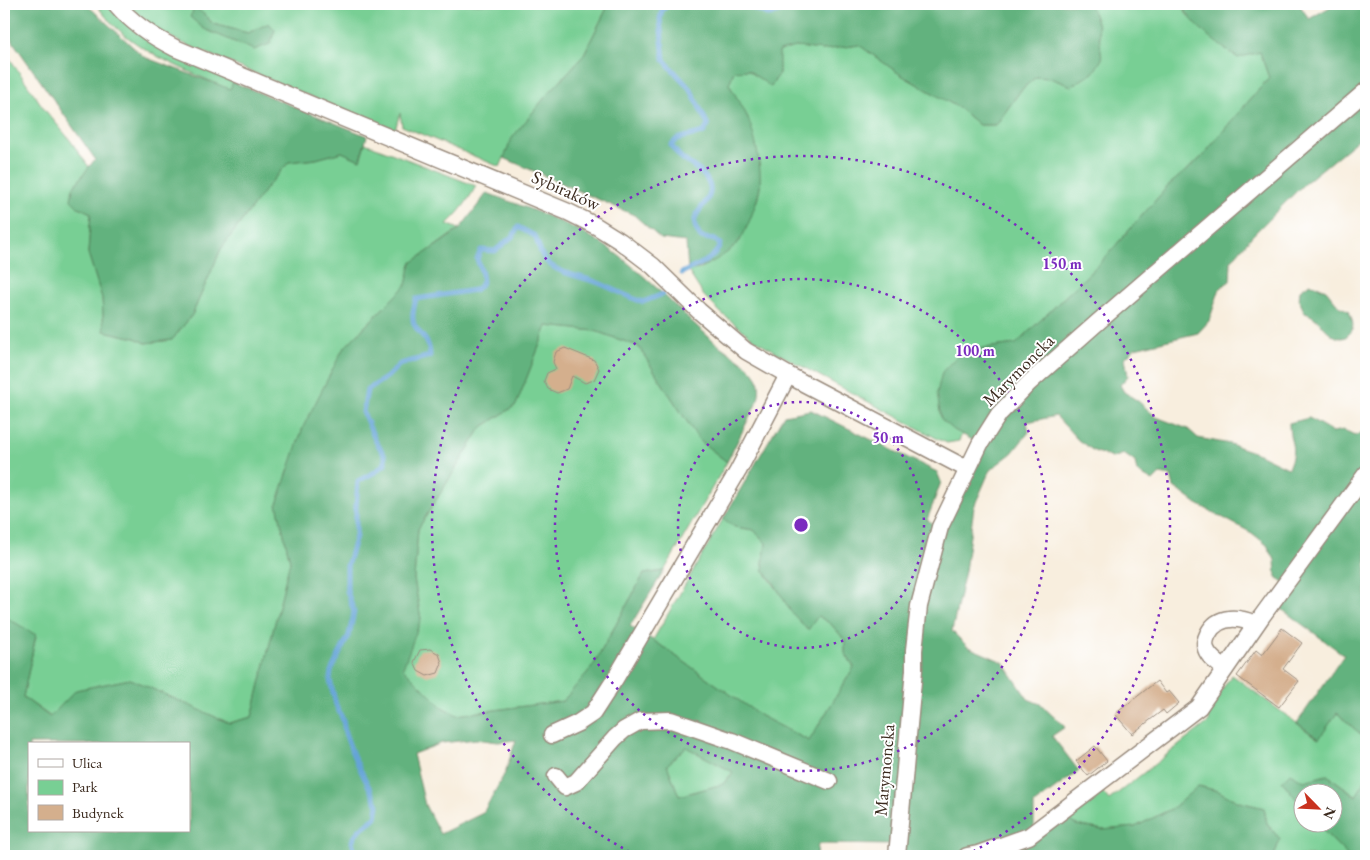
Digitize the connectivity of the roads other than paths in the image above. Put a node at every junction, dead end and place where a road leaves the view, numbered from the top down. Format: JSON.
{"nodes":[{"id":1,"x":116,"y":4,"type":"edge"},
{"id":2,"x":1366,"y":91,"type":"edge"},
{"id":3,"x":788,"y":375,"type":"junction"},
{"id":4,"x":967,"y":469,"type":"junction"},
{"id":5,"x":1366,"y":474,"type":"edge"},
{"id":6,"x":1256,"y":624,"type":"junction"},
{"id":7,"x":1225,"y":669,"type":"junction"},
{"id":8,"x":552,"y":735,"type":"dead end"},
{"id":9,"x":556,"y":776,"type":"dead end"},
{"id":10,"x":829,"y":781,"type":"dead end"},
{"id":11,"x":897,"y":856,"type":"edge"},
{"id":12,"x":967,"y":856,"type":"edge"}],
"edges":[{"from":1,"to":3,"type":"street","name":"Sybiraków"},
{"from":2,"to":4,"type":"street","name":"Marymoncka"},
{"from":3,"to":4,"type":"street","name":"Sybiraków"},
{"from":3,"to":8,"type":"street"},
{"from":4,"to":11,"type":"street","name":"Marymoncka"},
{"from":5,"to":6,"type":"street"},
{"from":6,"to":7,"type":"street"},
{"from":6,"to":7,"type":"street"},
{"from":7,"to":12,"type":"street"},
{"from":9,"to":10,"type":"street"}]}
